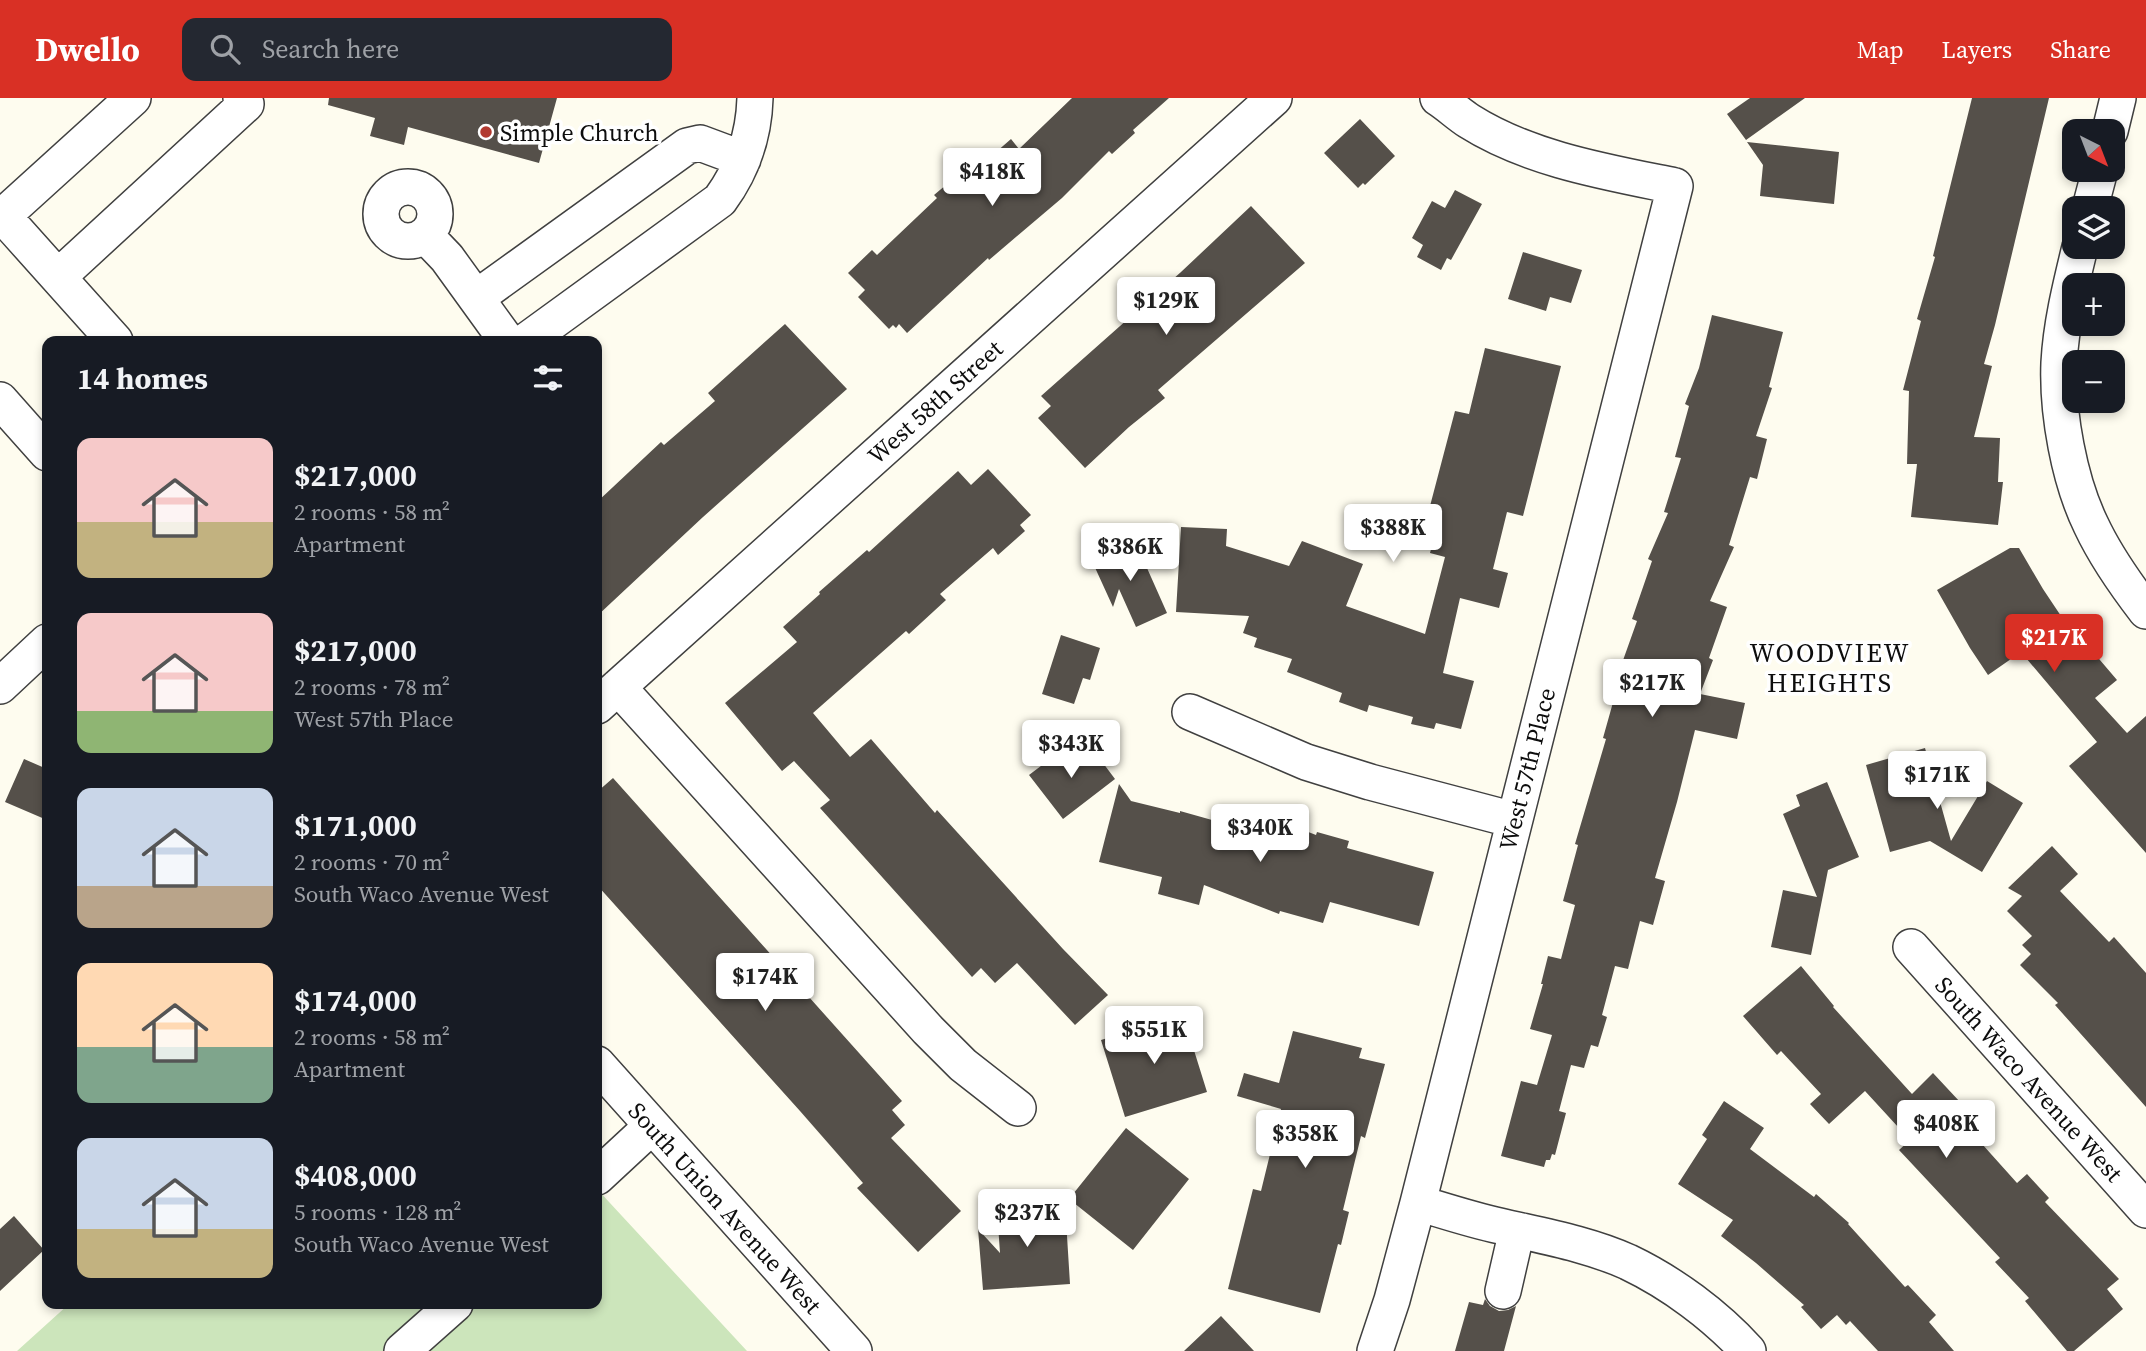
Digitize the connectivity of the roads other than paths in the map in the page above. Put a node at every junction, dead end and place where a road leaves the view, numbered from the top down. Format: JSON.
{"nodes":[{"id":1,"x":133,"y":98,"type":"edge"},
{"id":2,"x":241,"y":98,"type":"edge"},
{"id":3,"x":755,"y":98,"type":"edge"},
{"id":4,"x":1274,"y":98,"type":"edge"},
{"id":5,"x":1438,"y":98,"type":"edge"},
{"id":6,"x":2118,"y":98,"type":"edge"},
{"id":7,"x":2113,"y":119,"type":"edge"},
{"id":8,"x":743,"y":159,"type":"junction"},
{"id":9,"x":425,"y":235,"type":"dead end"},
{"id":10,"x":2077,"y":259,"type":"edge"},
{"id":11,"x":58,"y":277,"type":"junction"},
{"id":12,"x":476,"y":298,"type":"junction"},
{"id":13,"x":111,"y":336,"type":"edge"},
{"id":14,"x":503,"y":336,"type":"edge"},
{"id":15,"x":533,"y":336,"type":"edge"},
{"id":16,"x":0,"y":400,"type":"edge"},
{"id":17,"x":42,"y":447,"type":"edge"},
{"id":18,"x":2146,"y":611,"type":"edge"},
{"id":19,"x":42,"y":647,"type":"edge"},
{"id":20,"x":0,"y":686,"type":"edge"},
{"id":21,"x":607,"y":697,"type":"edge"},
{"id":22,"x":1190,"y":712,"type":"dead end"},
{"id":23,"x":1514,"y":820,"type":"junction"},
{"id":24,"x":1912,"y":947,"type":"dead end"},
{"id":25,"x":602,"y":1070,"type":"edge"},
{"id":26,"x":1018,"y":1108,"type":"dead end"},
{"id":27,"x":652,"y":1126,"type":"junction"},
{"id":28,"x":602,"y":1172,"type":"edge"},
{"id":29,"x":1418,"y":1203,"type":"junction"},
{"id":30,"x":2146,"y":1210,"type":"edge"},
{"id":31,"x":1517,"y":1230,"type":"junction"},
{"id":32,"x":1503,"y":1291,"type":"dead end"},
{"id":33,"x":449,"y":1309,"type":"edge"},
{"id":34,"x":402,"y":1351,"type":"edge"},
{"id":35,"x":854,"y":1351,"type":"edge"},
{"id":36,"x":1375,"y":1351,"type":"edge"},
{"id":37,"x":1748,"y":1351,"type":"edge"}],
"edges":[{"from":1,"to":11,"type":"street"},
{"from":2,"to":11,"type":"street"},
{"from":3,"to":8,"type":"street"},
{"from":4,"to":21,"type":"street","name":"West 58th Street"},
{"from":5,"to":23,"type":"street","name":"West 57th Place"},
{"from":6,"to":7,"type":"street"},
{"from":8,"to":12,"type":"street"},
{"from":8,"to":15,"type":"street"},
{"from":9,"to":12,"type":"street"},
{"from":10,"to":18,"type":"street"},
{"from":11,"to":13,"type":"street"},
{"from":12,"to":14,"type":"street"},
{"from":16,"to":17,"type":"street"},
{"from":19,"to":20,"type":"street"},
{"from":21,"to":26,"type":"street"},
{"from":22,"to":23,"type":"street"},
{"from":23,"to":29,"type":"street","name":"West 57th Place"},
{"from":24,"to":30,"type":"street","name":"South Waco Avenue West"},
{"from":25,"to":27,"type":"street","name":"South Union Avenue West"},
{"from":27,"to":28,"type":"street"},
{"from":27,"to":35,"type":"street","name":"South Union Avenue West"},
{"from":29,"to":31,"type":"street"},
{"from":29,"to":36,"type":"street","name":"West 57th Place"},
{"from":31,"to":32,"type":"street"},
{"from":31,"to":37,"type":"street"},
{"from":33,"to":34,"type":"street"}]}
